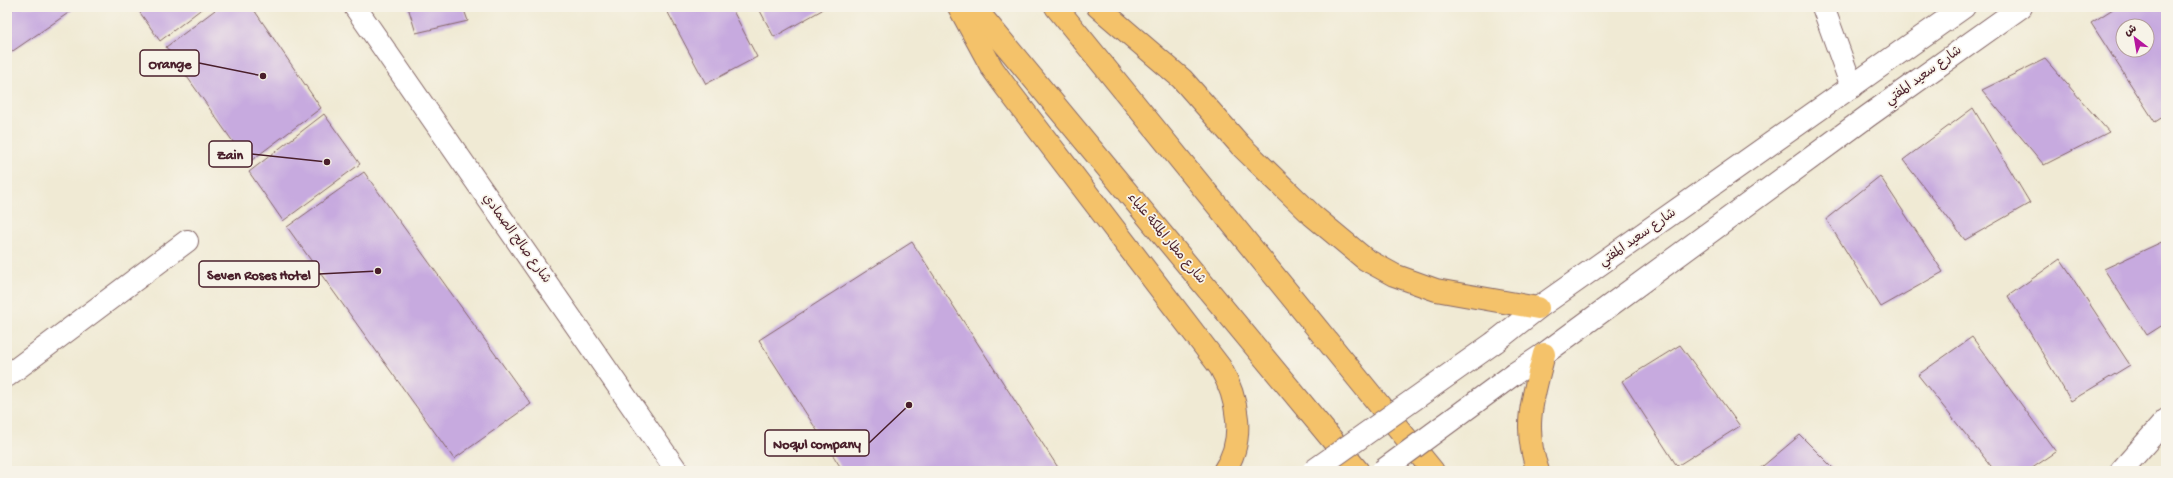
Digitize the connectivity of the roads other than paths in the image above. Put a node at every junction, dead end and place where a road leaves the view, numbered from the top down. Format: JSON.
{"nodes":[{"id":1,"x":355,"y":7,"type":"edge"},
{"id":2,"x":959,"y":7,"type":"edge"},
{"id":3,"x":974,"y":7,"type":"edge"},
{"id":4,"x":1056,"y":7,"type":"edge"},
{"id":5,"x":1098,"y":7,"type":"edge"},
{"id":6,"x":1823,"y":7,"type":"edge"},
{"id":7,"x":1964,"y":7,"type":"edge"},
{"id":8,"x":2020,"y":7,"type":"edge"},
{"id":9,"x":1852,"y":87,"type":"junction"},
{"id":10,"x":187,"y":241,"type":"dead end"},
{"id":11,"x":1538,"y":308,"type":"junction"},
{"id":12,"x":1544,"y":354,"type":"junction"},
{"id":13,"x":7,"y":376,"type":"edge"},
{"id":14,"x":2166,"y":420,"type":"edge"},
{"id":15,"x":677,"y":471,"type":"edge"},
{"id":16,"x":1224,"y":471,"type":"edge"},
{"id":17,"x":1313,"y":471,"type":"edge"},
{"id":18,"x":1358,"y":471,"type":"edge"},
{"id":19,"x":1382,"y":471,"type":"edge"},
{"id":20,"x":1433,"y":471,"type":"edge"},
{"id":21,"x":1538,"y":471,"type":"edge"},
{"id":22,"x":2121,"y":471,"type":"edge"}],
"edges":[{"from":1,"to":15,"type":"street","name":"شارع صالح الصمادي"},
{"from":2,"to":16,"type":"highway"},
{"from":3,"to":18,"type":"highway","name":"شارع مطار الملكة علياء"},
{"from":4,"to":20,"type":"highway"},
{"from":5,"to":11,"type":"highway"},
{"from":6,"to":9,"type":"street"},
{"from":7,"to":9,"type":"street","name":"شارع سعيد المفتي"},
{"from":8,"to":12,"type":"street","name":"شارع سعيد المفتي"},
{"from":9,"to":11,"type":"street","name":"شارع سعيد المفتي"},
{"from":10,"to":13,"type":"street"},
{"from":11,"to":17,"type":"street","name":"شارع سعيد المفتي","bridge":true},
{"from":12,"to":19,"type":"street","name":"شارع سعيد المفتي","bridge":true},
{"from":12,"to":21,"type":"highway"},
{"from":14,"to":22,"type":"street"}]}
